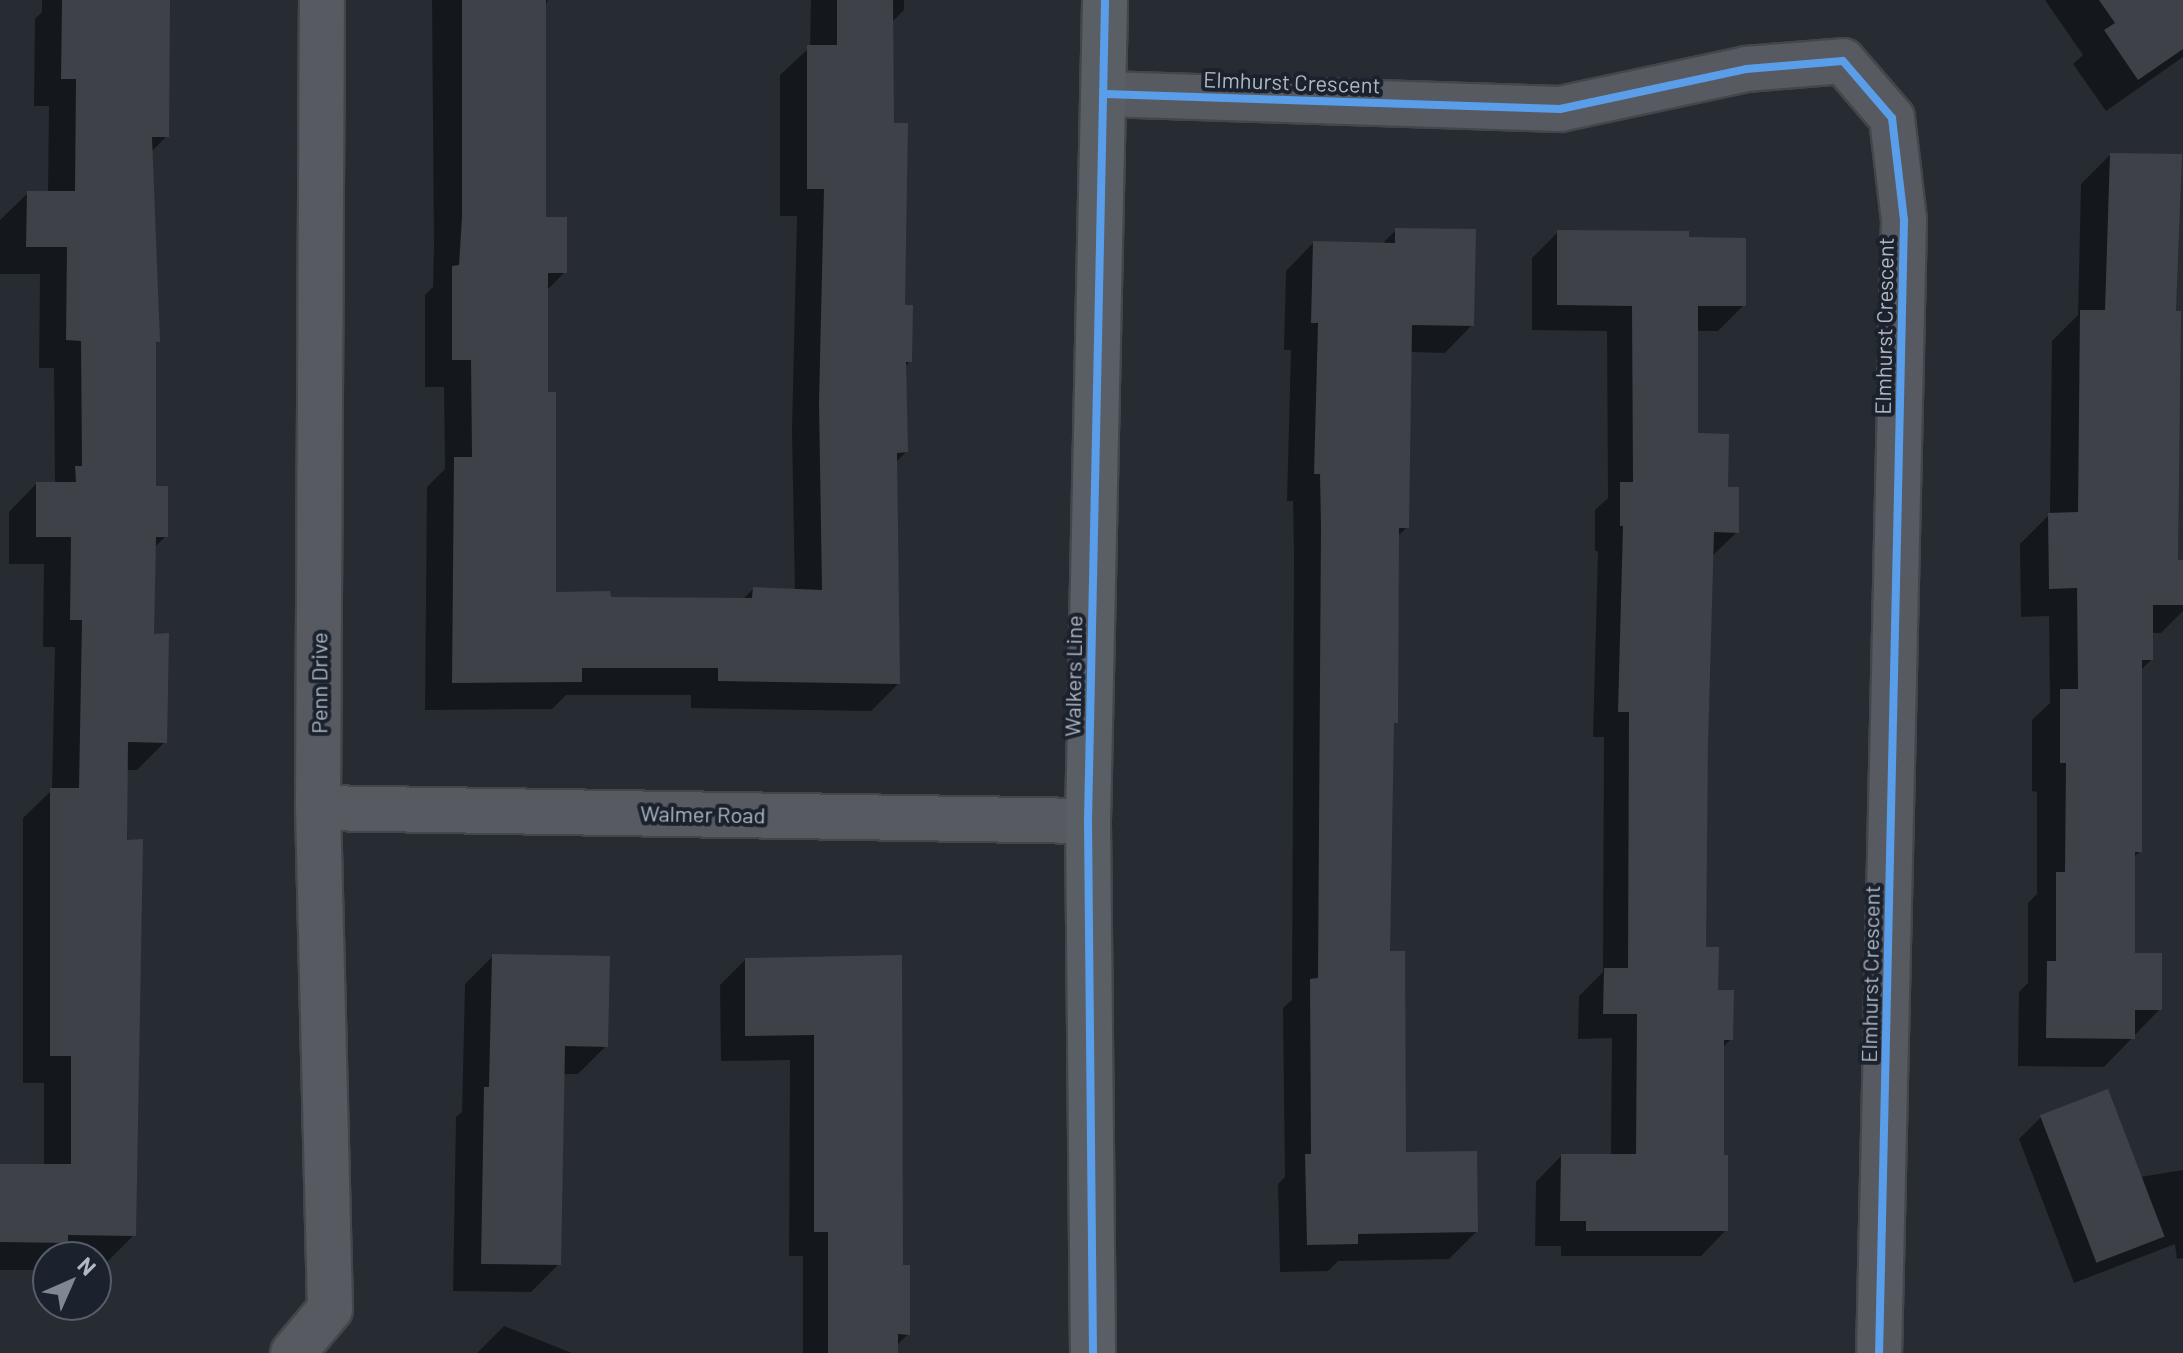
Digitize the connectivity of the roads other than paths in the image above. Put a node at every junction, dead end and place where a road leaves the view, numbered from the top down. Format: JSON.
{"nodes":[{"id":1,"x":322,"y":0,"type":"edge"},
{"id":2,"x":1105,"y":0,"type":"edge"},
{"id":3,"x":1105,"y":94,"type":"junction"},
{"id":4,"x":318,"y":808,"type":"junction"},
{"id":5,"x":1088,"y":821,"type":"junction"},
{"id":6,"x":293,"y":1353,"type":"edge"},
{"id":7,"x":1093,"y":1353,"type":"edge"},
{"id":8,"x":1879,"y":1353,"type":"edge"}],
"edges":[{"from":1,"to":4,"type":"street","name":"Penn Drive"},
{"from":2,"to":3,"type":"main road","name":"Walkers Line"},
{"from":3,"to":5,"type":"main road","name":"Walkers Line"},
{"from":3,"to":8,"type":"street","name":"Elmhurst Crescent"},
{"from":4,"to":5,"type":"street","name":"Walmer Road"},
{"from":4,"to":6,"type":"street","name":"Penn Drive"},
{"from":5,"to":7,"type":"main road","name":"Walkers Line"}]}
